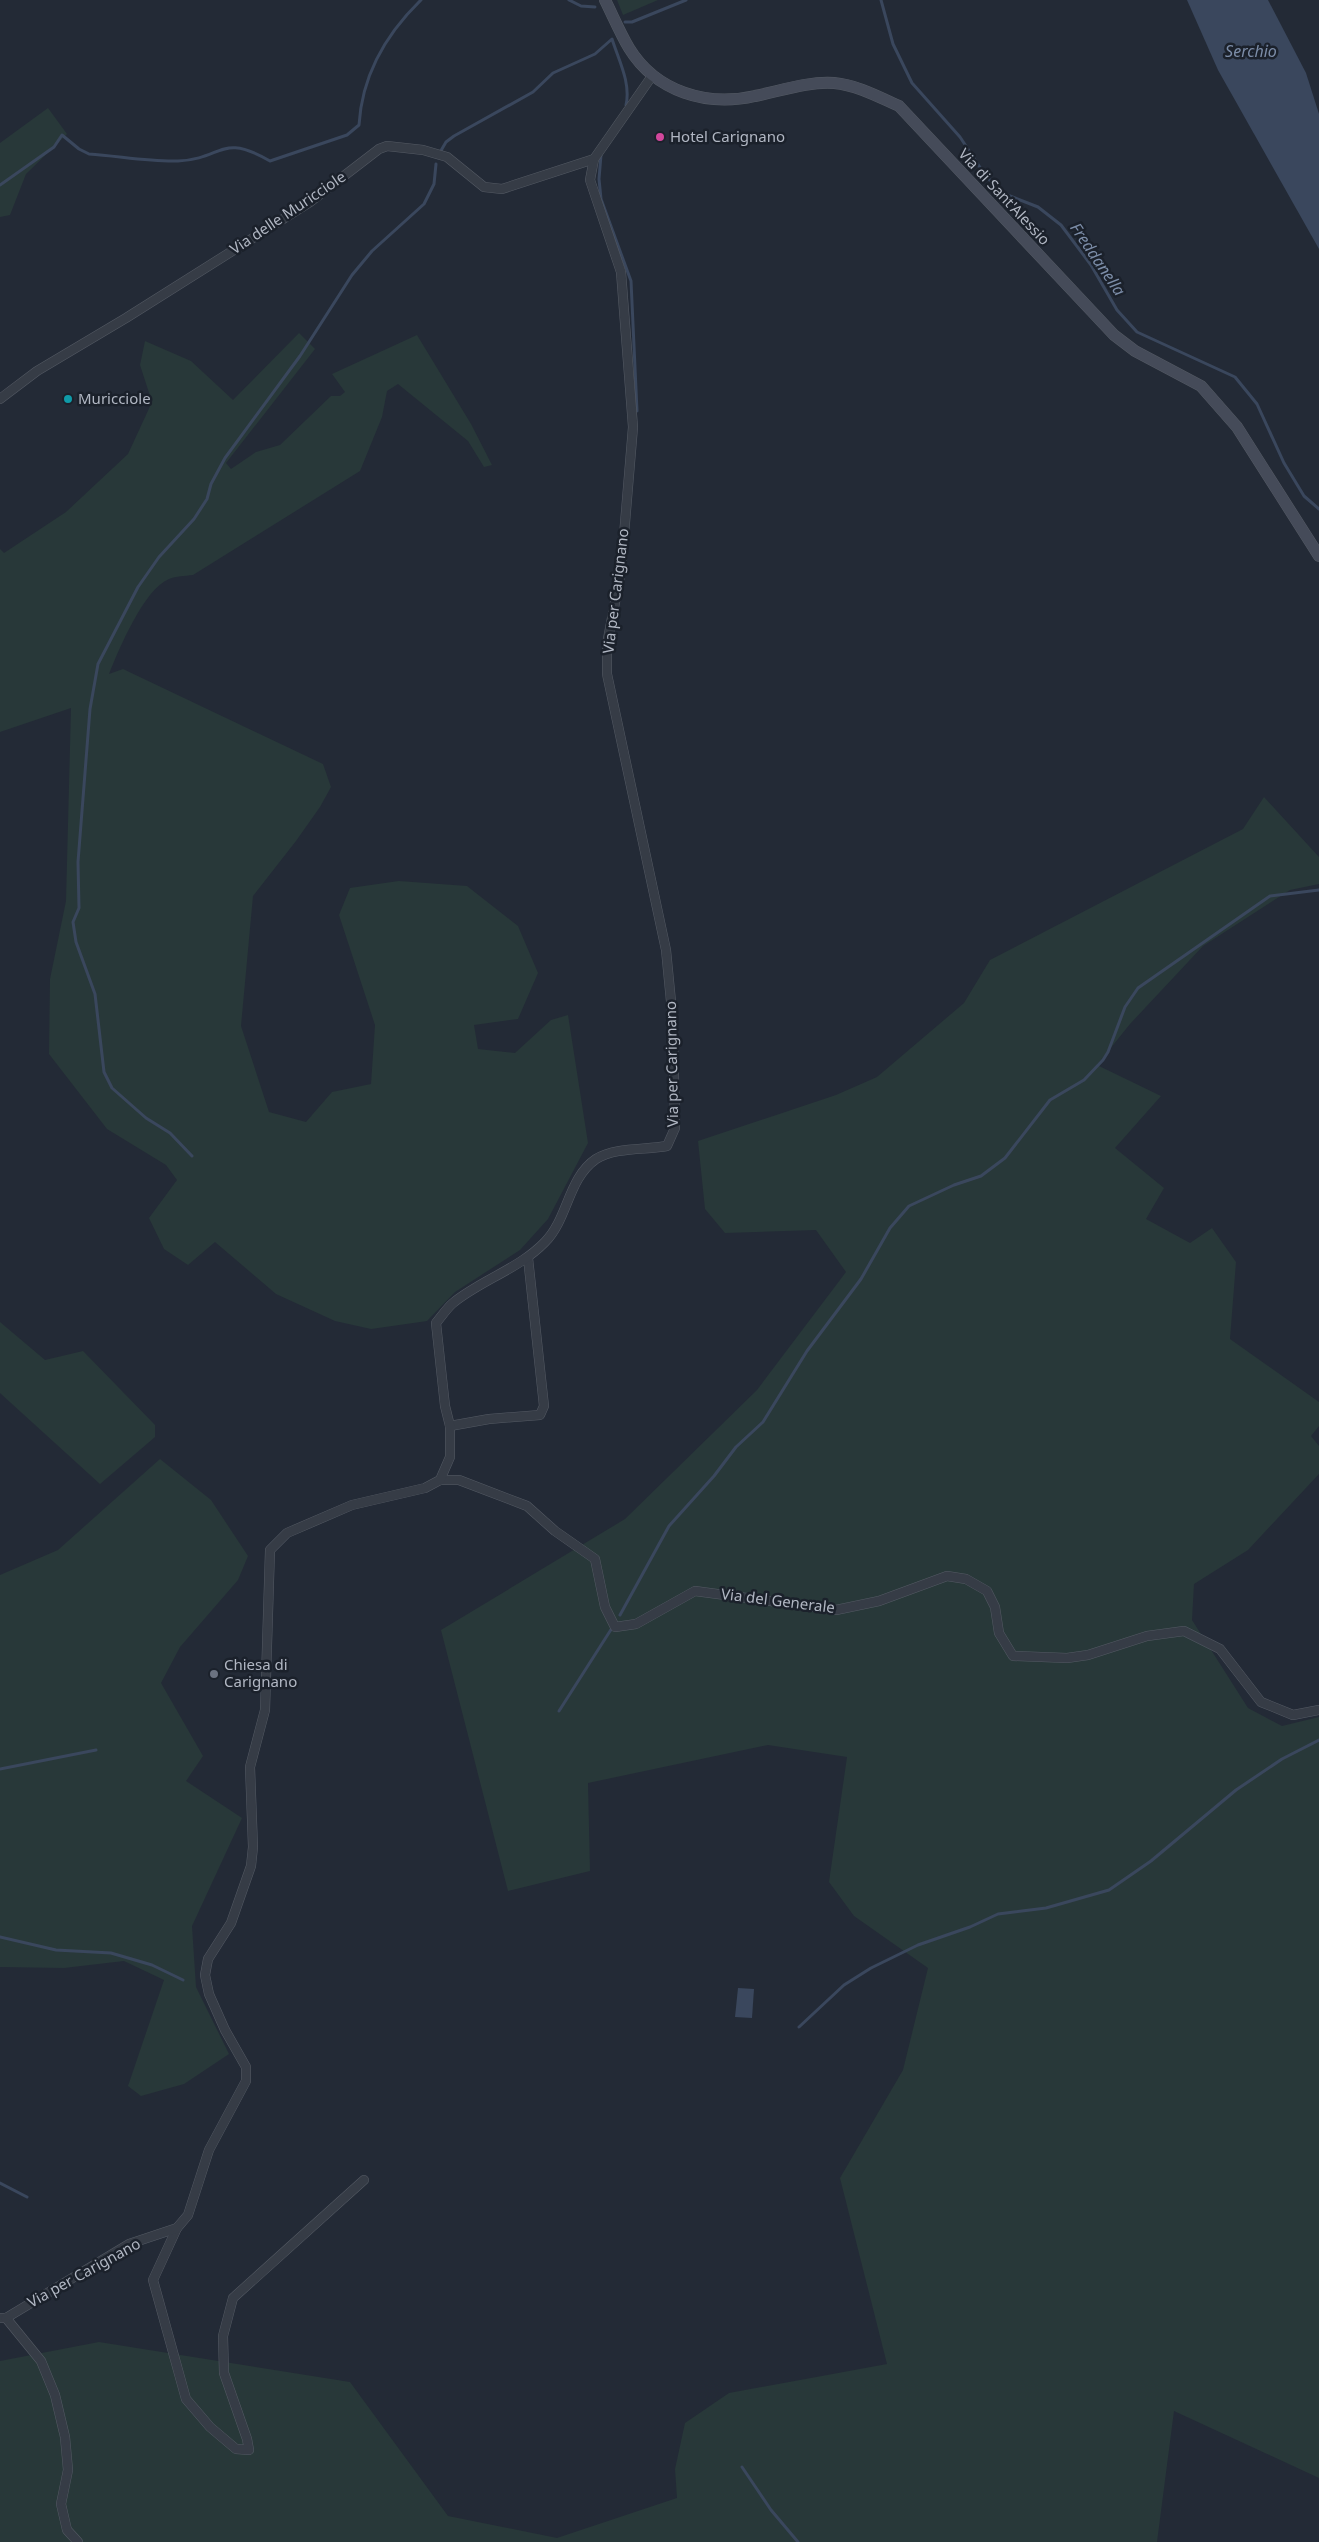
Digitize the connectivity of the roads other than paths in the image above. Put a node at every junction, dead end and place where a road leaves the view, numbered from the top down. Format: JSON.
{"nodes":[{"id":1,"x":606,"y":0,"type":"edge"},
{"id":2,"x":652,"y":76,"type":"junction"},
{"id":3,"x":594,"y":159,"type":"junction"},
{"id":4,"x":0,"y":399,"type":"edge"},
{"id":5,"x":1319,"y":556,"type":"edge"},
{"id":6,"x":528,"y":1258,"type":"junction"},
{"id":7,"x":450,"y":1426,"type":"junction"},
{"id":8,"x":440,"y":1480,"type":"junction"},
{"id":9,"x":1319,"y":1710,"type":"edge"},
{"id":10,"x":364,"y":2180,"type":"dead end"},
{"id":11,"x":177,"y":2228,"type":"junction"},
{"id":12,"x":3,"y":2318,"type":"edge"},
{"id":13,"x":78,"y":2542,"type":"edge"}],
"edges":[{"from":1,"to":2,"type":"street","name":"Via di Sant'Alessio"},
{"from":2,"to":3,"type":"street","name":"Via per Carignano"},
{"from":2,"to":5,"type":"street","name":"Via di Sant'Alessio"},
{"from":3,"to":4,"type":"street","name":"Via delle Muricciole"},
{"from":3,"to":6,"type":"street","name":"Via per Carignano"},
{"from":6,"to":7,"type":"street","name":"Via per Carignano"},
{"from":6,"to":7,"type":"street"},
{"from":7,"to":8,"type":"street","name":"Via per Carignano"},
{"from":8,"to":9,"type":"street","name":"Via del Generale"},
{"from":8,"to":11,"type":"street"},
{"from":10,"to":11,"type":"street"},
{"from":11,"to":12,"type":"street","name":"Via per Carignano"},
{"from":12,"to":13,"type":"street"}]}
